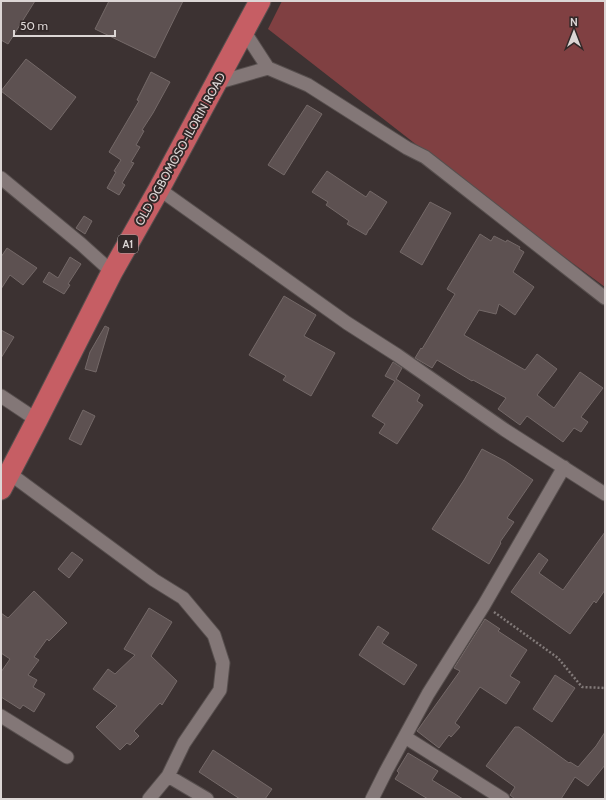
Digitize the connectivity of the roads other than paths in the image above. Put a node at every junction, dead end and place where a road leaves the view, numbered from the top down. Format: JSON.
{"nodes":[{"id":1,"x":260,"y":1,"type":"edge"},
{"id":2,"x":244,"y":31,"type":"junction"},
{"id":3,"x":268,"y":68,"type":"junction"},
{"id":4,"x":216,"y":83,"type":"junction"},
{"id":5,"x":1,"y":178,"type":"edge"},
{"id":6,"x":159,"y":189,"type":"junction"},
{"id":7,"x":112,"y":272,"type":"junction"},
{"id":8,"x":605,"y":298,"type":"edge"},
{"id":9,"x":1,"y":396,"type":"edge"},
{"id":10,"x":37,"y":420,"type":"junction"},
{"id":11,"x":564,"y":467,"type":"junction"},
{"id":12,"x":5,"y":481,"type":"edge"},
{"id":13,"x":605,"y":494,"type":"edge"},
{"id":14,"x":1,"y":716,"type":"edge"},
{"id":15,"x":405,"y":737,"type":"junction"},
{"id":16,"x":67,"y":757,"type":"dead end"},
{"id":17,"x":168,"y":776,"type":"junction"},
{"id":18,"x":149,"y":799,"type":"edge"},
{"id":19,"x":207,"y":799,"type":"edge"},
{"id":20,"x":372,"y":799,"type":"edge"},
{"id":21,"x":503,"y":799,"type":"edge"}],
"edges":[{"from":1,"to":2,"type":"highway","name":"OLD OGBOMOSO-ILORIN ROAD","number":"A1"},
{"from":2,"to":3,"type":"street"},
{"from":2,"to":4,"type":"highway","name":"OLD OGBOMOSO-ILORIN ROAD","number":"A1"},
{"from":3,"to":4,"type":"street"},
{"from":3,"to":8,"type":"street"},
{"from":4,"to":6,"type":"highway","name":"OLD OGBOMOSO-ILORIN ROAD","number":"A1"},
{"from":5,"to":7,"type":"street"},
{"from":6,"to":7,"type":"highway","name":"OLD OGBOMOSO-ILORIN ROAD","number":"A1"},
{"from":6,"to":11,"type":"street"},
{"from":7,"to":10,"type":"highway","name":"OLD OGBOMOSO-ILORIN ROAD","number":"A1"},
{"from":9,"to":10,"type":"street"},
{"from":10,"to":12,"type":"highway","name":"OLD OGBOMOSO-ILORIN ROAD","number":"A1"},
{"from":11,"to":13,"type":"street"},
{"from":11,"to":15,"type":"street"},
{"from":12,"to":17,"type":"street"},
{"from":14,"to":16,"type":"street"},
{"from":15,"to":20,"type":"street"},
{"from":15,"to":21,"type":"street"},
{"from":17,"to":18,"type":"street"},
{"from":17,"to":19,"type":"street"}]}
